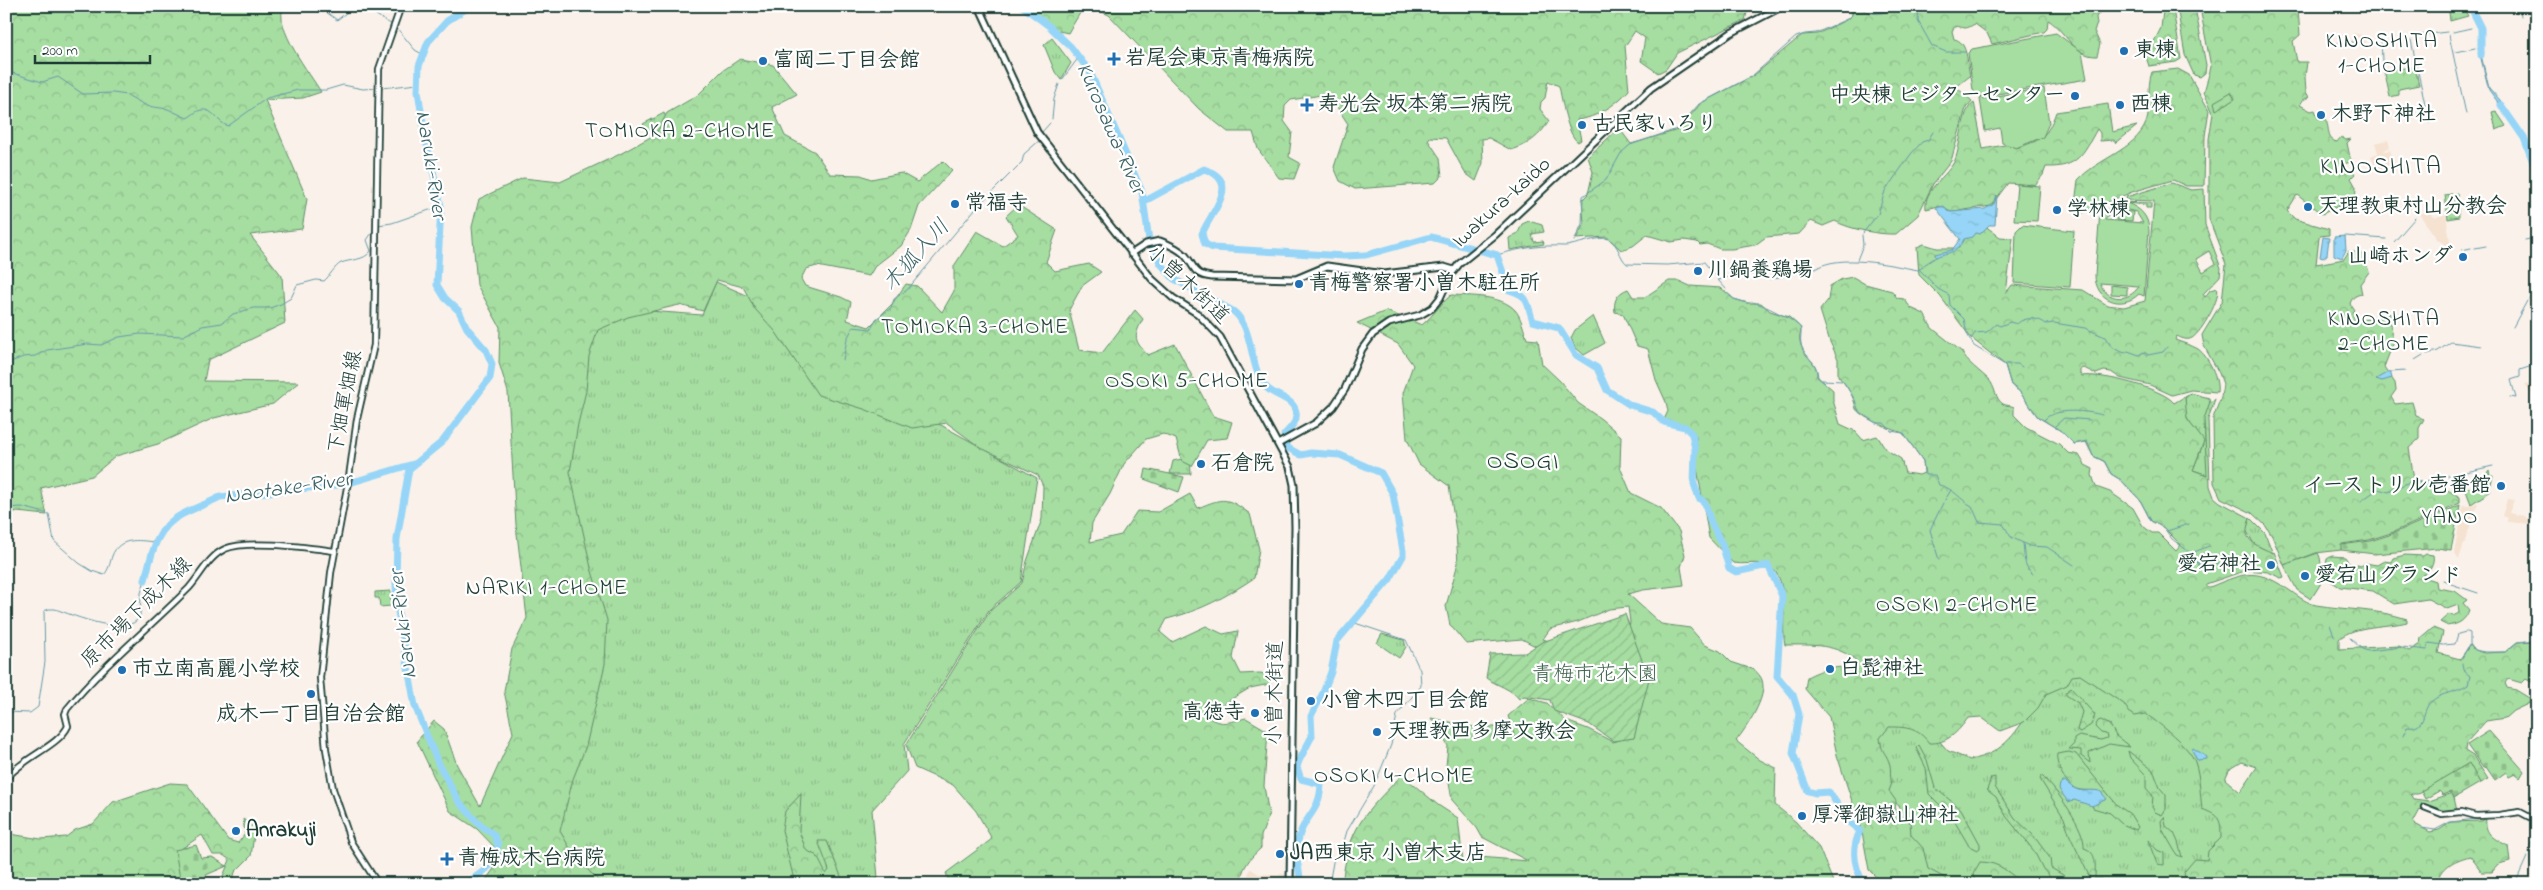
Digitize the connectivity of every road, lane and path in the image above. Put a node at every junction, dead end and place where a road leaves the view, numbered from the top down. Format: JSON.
{"nodes":[{"id":1,"x":401,"y":6,"type":"edge"},
{"id":2,"x":979,"y":6,"type":"edge"},
{"id":3,"x":1783,"y":6,"type":"edge"},
{"id":4,"x":1131,"y":254,"type":"junction"},
{"id":5,"x":1454,"y":270,"type":"junction"},
{"id":6,"x":1280,"y":443,"type":"junction"},
{"id":7,"x":335,"y":551,"type":"junction"},
{"id":8,"x":6,"y":779,"type":"edge"},
{"id":9,"x":2424,"y":807,"type":"dead end"},
{"id":10,"x":2537,"y":821,"type":"edge"},
{"id":11,"x":378,"y":884,"type":"edge"},
{"id":12,"x":1290,"y":884,"type":"edge"}],
"edges":[{"from":1,"to":7,"type":"main road","name":"下畑軍畑線"},
{"from":2,"to":4,"type":"main road","name":"小曽木街道"},
{"from":3,"to":5,"type":"main road","name":"Iwakura-kaido"},
{"from":4,"to":5,"type":"main road","name":"Iwakura-kaido"},
{"from":4,"to":6,"type":"main road","name":"小曽木街道"},
{"from":5,"to":6,"type":"main road"},
{"from":6,"to":12,"type":"main road","name":"小曽木街道"},
{"from":7,"to":8,"type":"main road","name":"原市場下成木線"},
{"from":7,"to":11,"type":"main road","name":"下畑軍畑線"},
{"from":9,"to":10,"type":"main road"}]}
